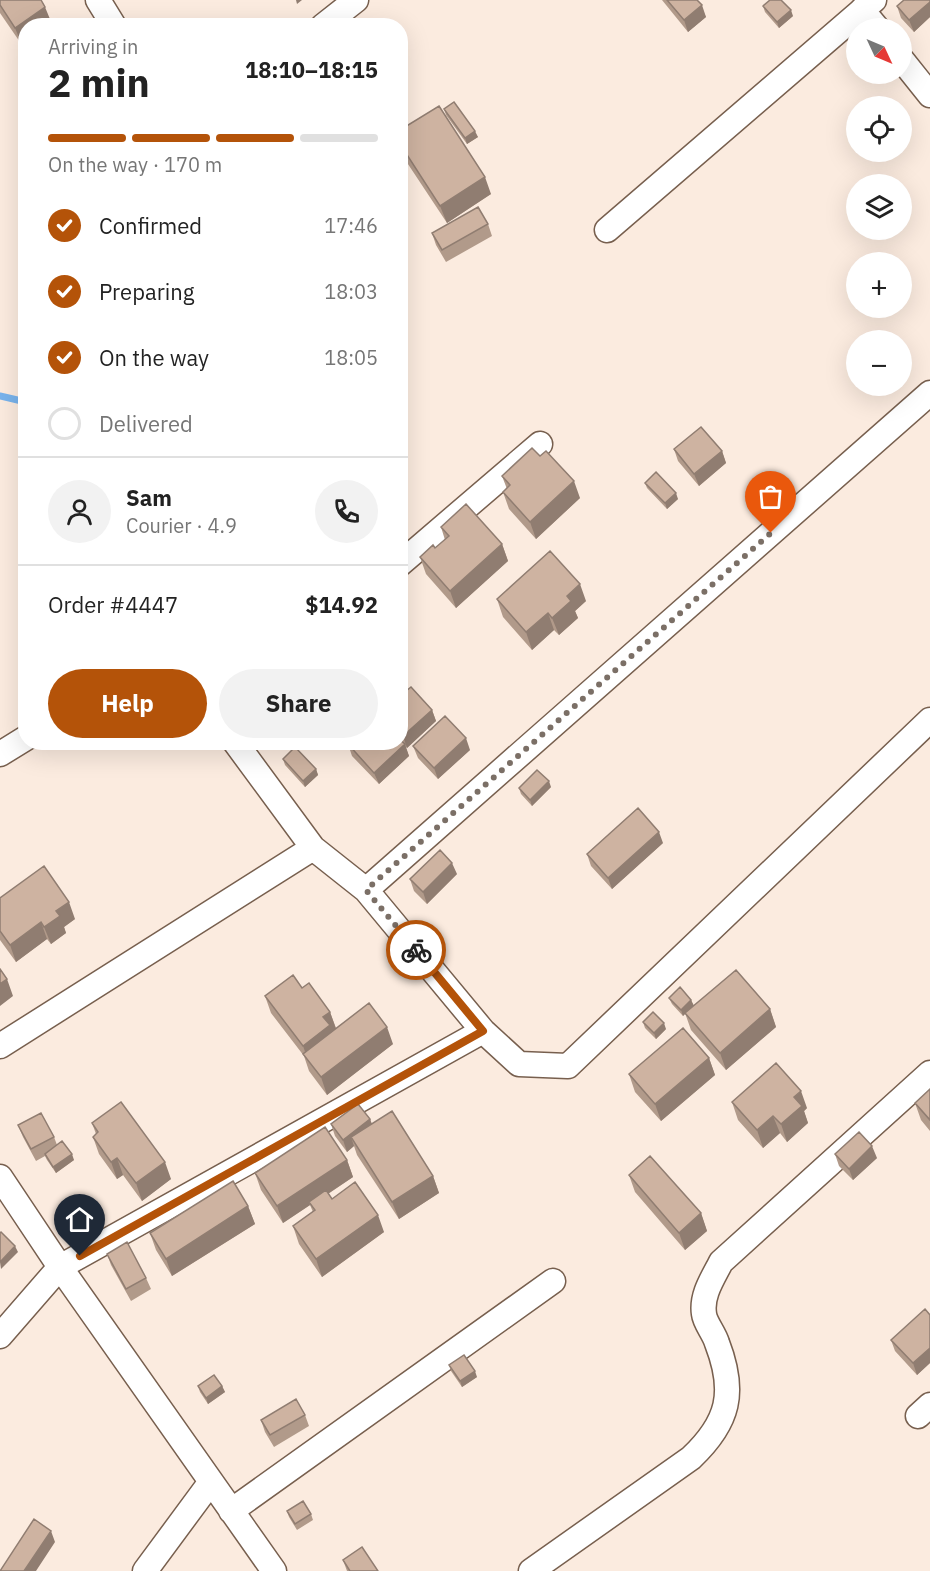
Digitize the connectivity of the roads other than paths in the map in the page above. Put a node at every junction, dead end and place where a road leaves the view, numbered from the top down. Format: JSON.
{"nodes":[{"id":1,"x":98,"y":0,"type":"edge"},
{"id":2,"x":356,"y":0,"type":"edge"},
{"id":3,"x":871,"y":13,"type":"edge"},
{"id":4,"x":109,"y":18,"type":"edge"},
{"id":5,"x":334,"y":18,"type":"edge"},
{"id":6,"x":912,"y":72,"type":"edge"},
{"id":7,"x":930,"y":95,"type":"edge"},
{"id":8,"x":607,"y":230,"type":"dead end"},
{"id":9,"x":930,"y":393,"type":"edge"},
{"id":10,"x":540,"y":444,"type":"dead end"},
{"id":11,"x":408,"y":557,"type":"edge"},
{"id":12,"x":930,"y":720,"type":"edge"},
{"id":13,"x":18,"y":743,"type":"edge"},
{"id":14,"x":241,"y":750,"type":"edge"},
{"id":15,"x":0,"y":754,"type":"edge"},
{"id":16,"x":313,"y":848,"type":"junction"},
{"id":17,"x":366,"y":890,"type":"junction"},
{"id":18,"x":483,"y":1031,"type":"junction"},
{"id":19,"x":0,"y":1046,"type":"edge"},
{"id":20,"x":930,"y":1073,"type":"edge"},
{"id":21,"x":0,"y":1177,"type":"edge"},
{"id":22,"x":60,"y":1267,"type":"junction"},
{"id":23,"x":553,"y":1281,"type":"dead end"},
{"id":24,"x":0,"y":1336,"type":"edge"},
{"id":25,"x":210,"y":1482,"type":"junction"},
{"id":26,"x":231,"y":1511,"type":"junction"},
{"id":27,"x":145,"y":1571,"type":"edge"},
{"id":28,"x":274,"y":1571,"type":"edge"},
{"id":29,"x":531,"y":1571,"type":"edge"}],
"edges":[{"from":1,"to":4,"type":"street"},
{"from":2,"to":5,"type":"street"},
{"from":3,"to":8,"type":"street"},
{"from":6,"to":7,"type":"street"},
{"from":9,"to":17,"type":"street"},
{"from":10,"to":11,"type":"street"},
{"from":12,"to":18,"type":"street"},
{"from":13,"to":15,"type":"street"},
{"from":14,"to":16,"type":"street"},
{"from":16,"to":17,"type":"street"},
{"from":16,"to":19,"type":"street"},
{"from":17,"to":18,"type":"street"},
{"from":18,"to":22,"type":"street"},
{"from":20,"to":29,"type":"street"},
{"from":21,"to":22,"type":"street"},
{"from":22,"to":24,"type":"street"},
{"from":22,"to":25,"type":"street"},
{"from":23,"to":26,"type":"street"},
{"from":25,"to":26,"type":"street"},
{"from":25,"to":27,"type":"street"},
{"from":26,"to":28,"type":"street"}]}
